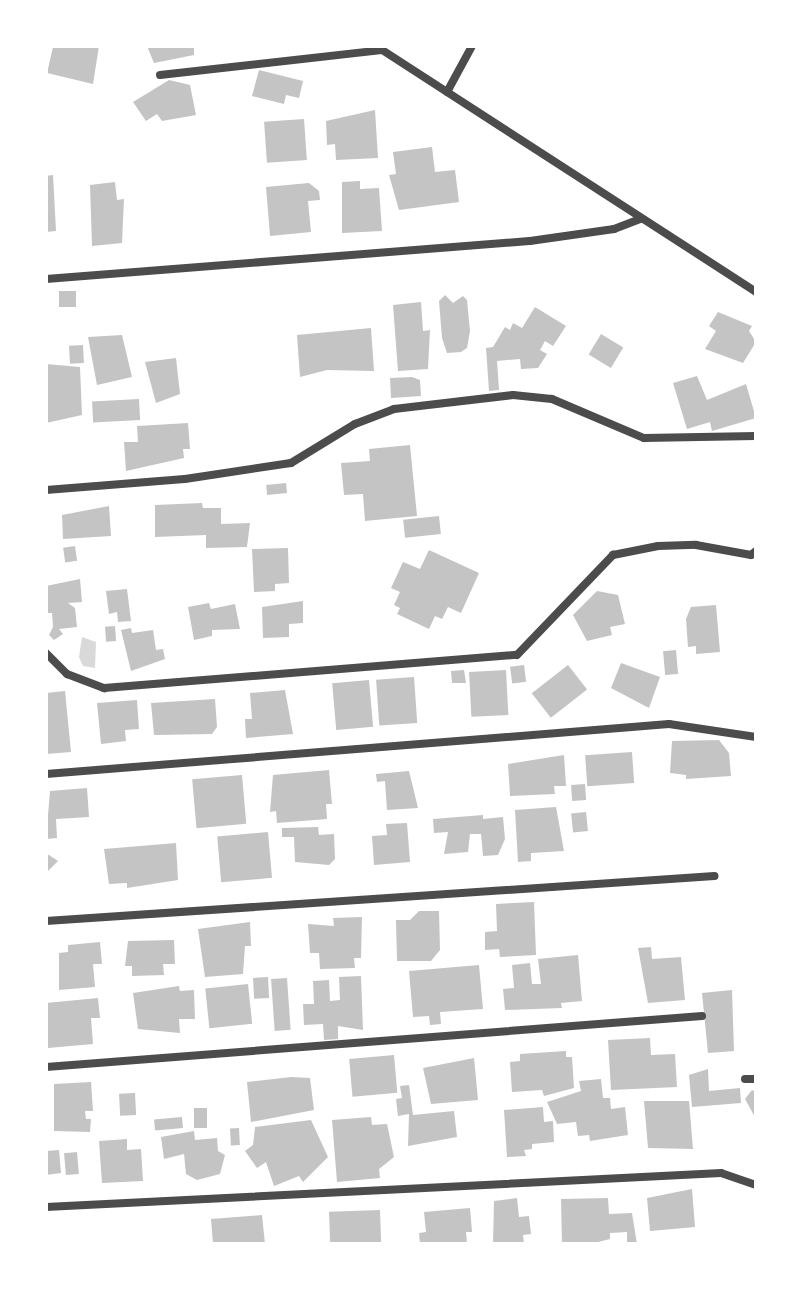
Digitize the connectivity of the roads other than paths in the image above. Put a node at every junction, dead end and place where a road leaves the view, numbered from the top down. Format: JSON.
{"nodes":[{"id":1,"x":472,"y":46,"type":"edge"},
{"id":2,"x":379,"y":48,"type":"edge"},
{"id":3,"x":160,"y":75,"type":"dead end"},
{"id":4,"x":447,"y":92,"type":"junction"},
{"id":5,"x":640,"y":219,"type":"junction"},
{"id":6,"x":46,"y":279,"type":"edge"},
{"id":7,"x":756,"y":292,"type":"edge"},
{"id":8,"x":756,"y":436,"type":"edge"},
{"id":9,"x":46,"y":490,"type":"edge"},
{"id":10,"x":756,"y":551,"type":"edge"},
{"id":11,"x":46,"y":653,"type":"edge"},
{"id":12,"x":756,"y":737,"type":"edge"},
{"id":13,"x":46,"y":774,"type":"edge"},
{"id":14,"x":714,"y":876,"type":"dead end"},
{"id":15,"x":46,"y":921,"type":"edge"},
{"id":16,"x":702,"y":1016,"type":"dead end"},
{"id":17,"x":46,"y":1067,"type":"edge"},
{"id":18,"x":745,"y":1079,"type":"dead end"},
{"id":19,"x":756,"y":1079,"type":"edge"},
{"id":20,"x":756,"y":1185,"type":"edge"},
{"id":21,"x":46,"y":1207,"type":"edge"}],
"edges":[{"from":1,"to":4,"type":"street"},
{"from":2,"to":3,"type":"street"},
{"from":2,"to":4,"type":"street"},
{"from":4,"to":5,"type":"street"},
{"from":5,"to":6,"type":"street"},
{"from":5,"to":7,"type":"street"},
{"from":8,"to":9,"type":"street"},
{"from":10,"to":11,"type":"street"},
{"from":12,"to":13,"type":"street"},
{"from":14,"to":15,"type":"street"},
{"from":16,"to":17,"type":"street"},
{"from":18,"to":19,"type":"street"},
{"from":20,"to":21,"type":"street"}]}
